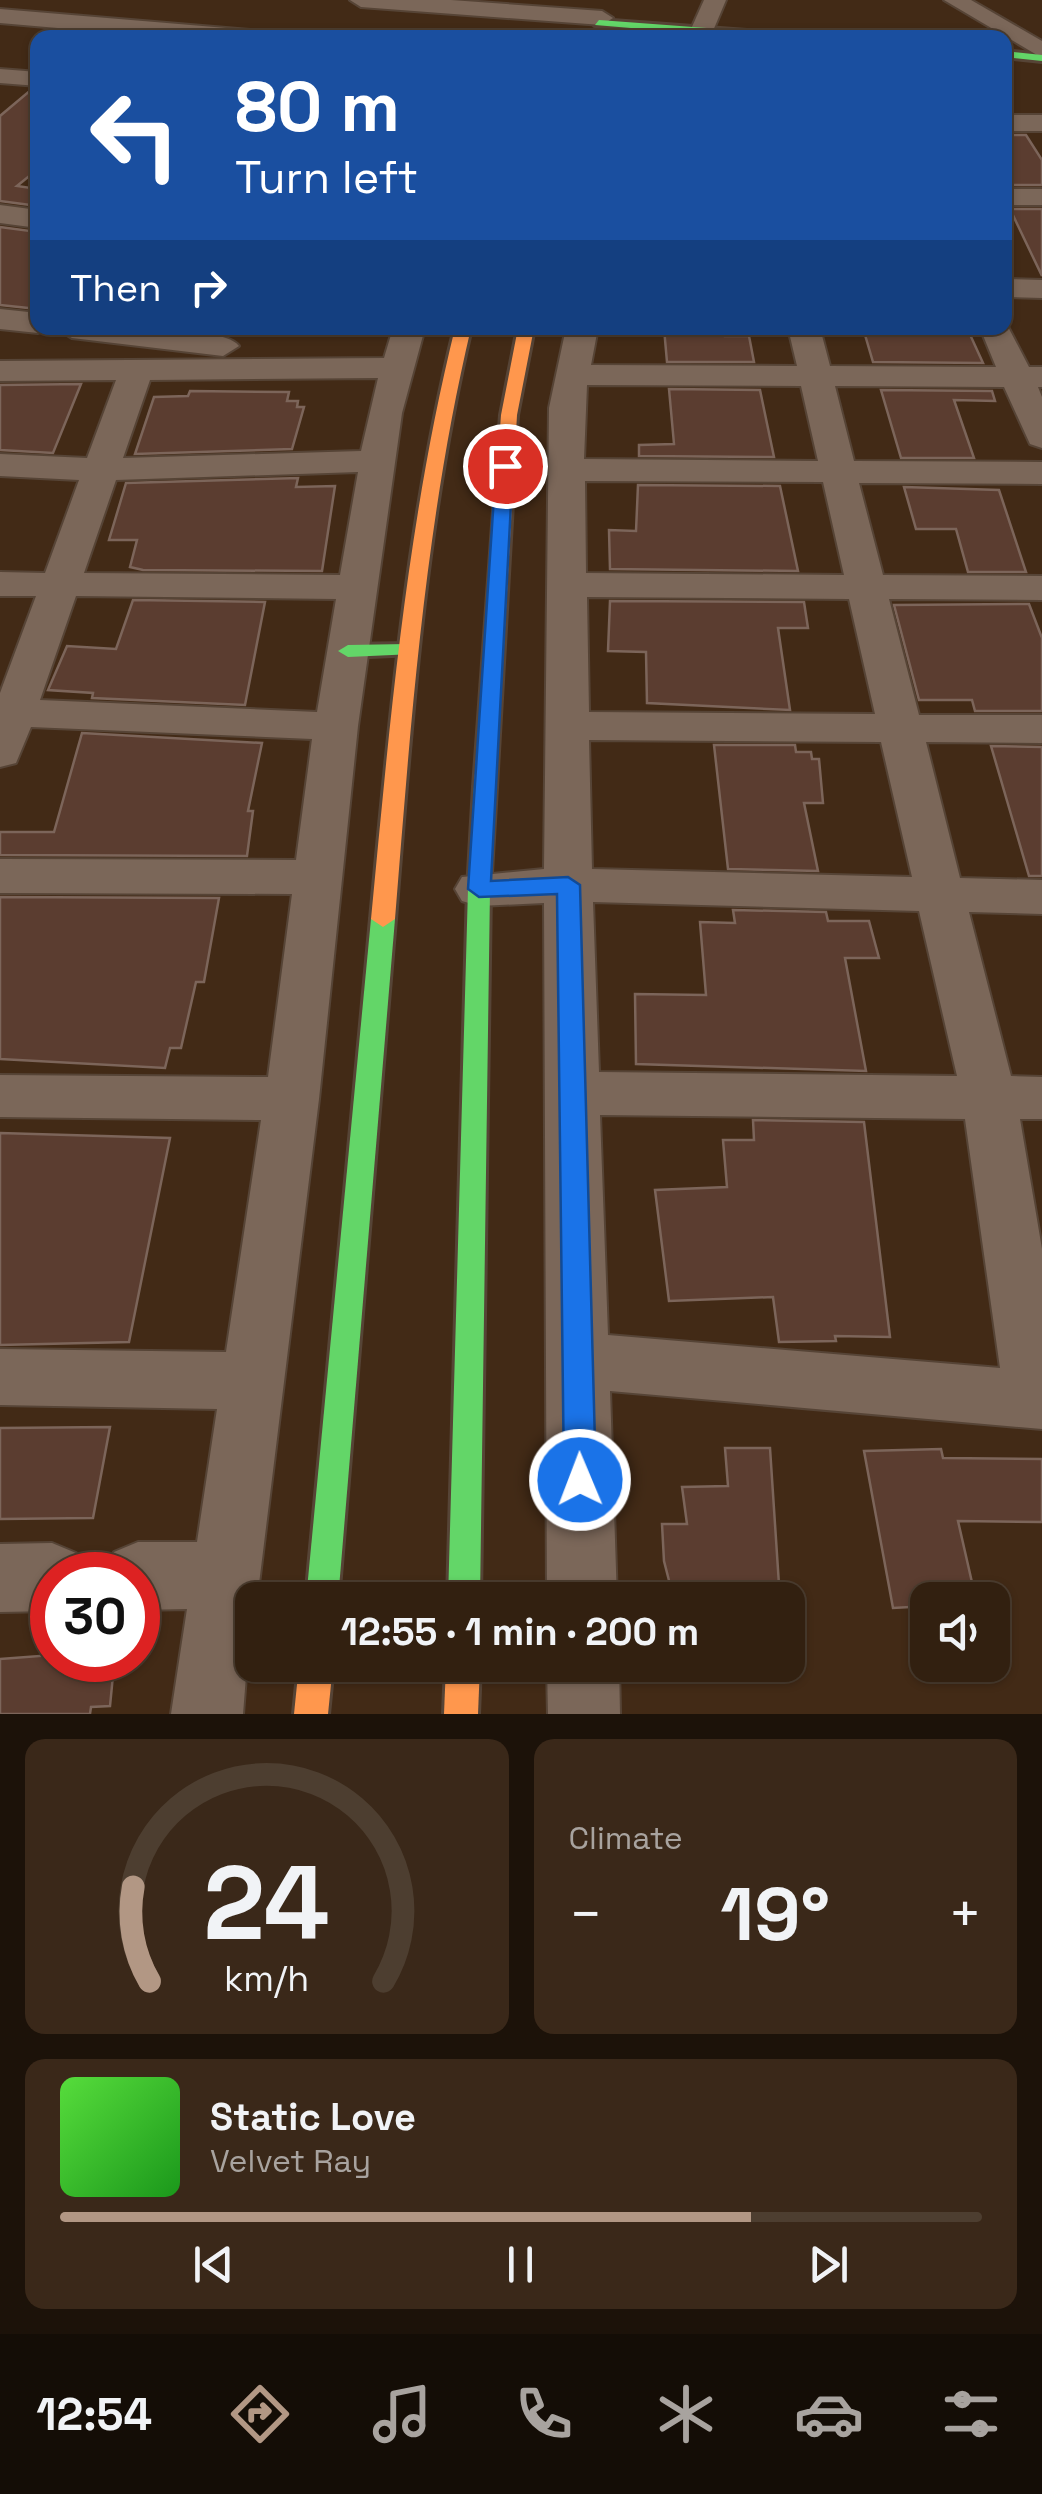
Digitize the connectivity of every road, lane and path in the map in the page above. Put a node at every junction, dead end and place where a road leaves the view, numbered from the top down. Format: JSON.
{"nodes":[{"id":1,"x":138,"y":0,"type":"edge"},
{"id":2,"x":361,"y":0,"type":"edge"},
{"id":3,"x":642,"y":0,"type":"edge"},
{"id":4,"x":683,"y":0,"type":"edge"},
{"id":5,"x":715,"y":0,"type":"edge"},
{"id":6,"x":955,"y":0,"type":"edge"},
{"id":7,"x":0,"y":16,"type":"edge"},
{"id":8,"x":600,"y":20,"type":"edge"},
{"id":9,"x":110,"y":25,"type":"junction"},
{"id":10,"x":168,"y":30,"type":"edge"},
{"id":11,"x":623,"y":30,"type":"edge"},
{"id":12,"x":665,"y":30,"type":"edge"},
{"id":13,"x":702,"y":30,"type":"edge"},
{"id":14,"x":1003,"y":30,"type":"edge"},
{"id":15,"x":1012,"y":35,"type":"edge"},
{"id":16,"x":1012,"y":54,"type":"edge"},
{"id":17,"x":1042,"y":54,"type":"edge"},
{"id":18,"x":1012,"y":73,"type":"edge"},
{"id":19,"x":1,"y":76,"type":"edge"},
{"id":20,"x":1042,"y":76,"type":"edge"},
{"id":21,"x":30,"y":78,"type":"edge"},
{"id":22,"x":1012,"y":123,"type":"edge"},
{"id":23,"x":1042,"y":123,"type":"edge"},
{"id":24,"x":1012,"y":197,"type":"edge"},
{"id":25,"x":1042,"y":197,"type":"edge"},
{"id":26,"x":1012,"y":288,"type":"edge"},
{"id":27,"x":1042,"y":289,"type":"edge"},
{"id":28,"x":0,"y":318,"type":"edge"},
{"id":29,"x":30,"y":322,"type":"edge"},
{"id":30,"x":188,"y":335,"type":"edge"},
{"id":31,"x":461,"y":335,"type":"edge"},
{"id":32,"x":525,"y":335,"type":"edge"},
{"id":33,"x":806,"y":335,"type":"edge"},
{"id":34,"x":1001,"y":335,"type":"edge"},
{"id":35,"x":402,"y":348,"type":"edge"},
{"id":36,"x":578,"y":351,"type":"edge"},
{"id":37,"x":0,"y":371,"type":"edge"},
{"id":38,"x":136,"y":372,"type":"junction"},
{"id":39,"x":816,"y":376,"type":"junction"},
{"id":40,"x":1030,"y":377,"type":"edge"},
{"id":41,"x":1042,"y":437,"type":"edge"},
{"id":42,"x":379,"y":461,"type":"junction"},
{"id":43,"x":0,"y":465,"type":"edge"},
{"id":44,"x":102,"y":470,"type":"junction"},
{"id":45,"x":566,"y":470,"type":"junction"},
{"id":46,"x":839,"y":472,"type":"junction"},
{"id":47,"x":1042,"y":473,"type":"edge"},
{"id":48,"x":0,"y":584,"type":"edge"},
{"id":49,"x":60,"y":584,"type":"junction"},
{"id":50,"x":567,"y":585,"type":"junction"},
{"id":51,"x":358,"y":586,"type":"junction"},
{"id":52,"x":867,"y":586,"type":"junction"},
{"id":53,"x":1042,"y":588,"type":"edge"},
{"id":54,"x":407,"y":650,"type":"junction"},
{"id":55,"x":348,"y":651,"type":"junction"},
{"id":56,"x":7,"y":712,"type":"edge"},
{"id":57,"x":336,"y":726,"type":"junction"},
{"id":58,"x":567,"y":726,"type":"junction"},
{"id":59,"x":900,"y":728,"type":"junction"},
{"id":60,"x":1042,"y":729,"type":"edge"},
{"id":61,"x":0,"y":753,"type":"edge"},
{"id":62,"x":0,"y":876,"type":"edge"},
{"id":63,"x":318,"y":877,"type":"junction"},
{"id":64,"x":568,"y":885,"type":"junction"},
{"id":65,"x":479,"y":889,"type":"junction"},
{"id":66,"x":942,"y":896,"type":"junction"},
{"id":67,"x":1042,"y":897,"type":"edge"},
{"id":68,"x":572,"y":1093,"type":"junction"},
{"id":69,"x":0,"y":1096,"type":"edge"},
{"id":70,"x":989,"y":1098,"type":"junction"},
{"id":71,"x":1042,"y":1098,"type":"edge"},
{"id":72,"x":292,"y":1099,"type":"junction"},
{"id":73,"x":578,"y":1360,"type":"junction"},
{"id":74,"x":0,"y":1377,"type":"edge"},
{"id":75,"x":254,"y":1381,"type":"junction"},
{"id":76,"x":1039,"y":1400,"type":"edge"},
{"id":77,"x":160,"y":1576,"type":"edge"},
{"id":78,"x":226,"y":1576,"type":"junction"},
{"id":79,"x":0,"y":1578,"type":"edge"},
{"id":80,"x":30,"y":1578,"type":"edge"},
{"id":81,"x":324,"y":1582,"type":"edge"},
{"id":82,"x":464,"y":1582,"type":"edge"},
{"id":83,"x":582,"y":1582,"type":"edge"},
{"id":84,"x":314,"y":1682,"type":"edge"},
{"id":85,"x":462,"y":1682,"type":"edge"},
{"id":86,"x":583,"y":1682,"type":"edge"},
{"id":87,"x":207,"y":1714,"type":"edge"},
{"id":88,"x":311,"y":1714,"type":"edge"},
{"id":89,"x":462,"y":1714,"type":"edge"},
{"id":90,"x":584,"y":1714,"type":"edge"}],
"edges":[{"from":1,"to":9,"type":"street"},
{"from":2,"to":8,"type":"street"},
{"from":3,"to":11,"type":"main road"},
{"from":4,"to":12,"type":"main road"},
{"from":5,"to":13,"type":"street"},
{"from":6,"to":14,"type":"street"},
{"from":7,"to":9,"type":"street"},
{"from":9,"to":10,"type":"street"},
{"from":15,"to":17,"type":"street"},
{"from":16,"to":17,"type":"main road"},
{"from":18,"to":20,"type":"main road"},
{"from":19,"to":21,"type":"street"},
{"from":22,"to":23,"type":"street"},
{"from":24,"to":25,"type":"street"},
{"from":26,"to":27,"type":"street"},
{"from":28,"to":29,"type":"street"},
{"from":30,"to":35,"type":"street"},
{"from":31,"to":54,"type":"main road"},
{"from":32,"to":65,"type":"main road"},
{"from":33,"to":39,"type":"street"},
{"from":34,"to":40,"type":"street"},
{"from":35,"to":38,"type":"street"},
{"from":35,"to":42,"type":"street"},
{"from":36,"to":39,"type":"street"},
{"from":36,"to":45,"type":"street"},
{"from":37,"to":38,"type":"street"},
{"from":38,"to":44,"type":"street"},
{"from":39,"to":40,"type":"street"},
{"from":39,"to":46,"type":"street"},
{"from":40,"to":41,"type":"street"},
{"from":42,"to":44,"type":"street"},
{"from":42,"to":51,"type":"street"},
{"from":43,"to":44,"type":"street"},
{"from":44,"to":49,"type":"street"},
{"from":45,"to":46,"type":"street"},
{"from":45,"to":50,"type":"street"},
{"from":46,"to":47,"type":"street"},
{"from":46,"to":52,"type":"street"},
{"from":48,"to":49,"type":"street"},
{"from":49,"to":51,"type":"street"},
{"from":49,"to":56,"type":"street"},
{"from":50,"to":52,"type":"street"},
{"from":50,"to":58,"type":"street"},
{"from":51,"to":55,"type":"street"},
{"from":52,"to":53,"type":"street"},
{"from":52,"to":59,"type":"street"},
{"from":54,"to":55,"type":"main road"},
{"from":54,"to":81,"type":"main road"},
{"from":55,"to":57,"type":"street"},
{"from":56,"to":57,"type":"street"},
{"from":56,"to":61,"type":"street"},
{"from":57,"to":63,"type":"street"},
{"from":58,"to":59,"type":"street"},
{"from":58,"to":64,"type":"street"},
{"from":59,"to":60,"type":"street"},
{"from":59,"to":66,"type":"street"},
{"from":62,"to":63,"type":"street"},
{"from":63,"to":72,"type":"street"},
{"from":64,"to":65,"type":"street"},
{"from":64,"to":66,"type":"street"},
{"from":64,"to":68,"type":"street"},
{"from":65,"to":82,"type":"main road"},
{"from":66,"to":67,"type":"street"},
{"from":66,"to":70,"type":"street"},
{"from":68,"to":70,"type":"street"},
{"from":68,"to":73,"type":"street"},
{"from":69,"to":72,"type":"street"},
{"from":70,"to":71,"type":"street"},
{"from":70,"to":76,"type":"street"},
{"from":72,"to":75,"type":"street"},
{"from":73,"to":76,"type":"street"},
{"from":73,"to":83,"type":"street"},
{"from":74,"to":75,"type":"street"},
{"from":75,"to":78,"type":"street"},
{"from":77,"to":78,"type":"street"},
{"from":78,"to":87,"type":"street"},
{"from":79,"to":80,"type":"street"},
{"from":84,"to":88,"type":"main road"},
{"from":85,"to":89,"type":"main road"},
{"from":86,"to":90,"type":"street"}]}
